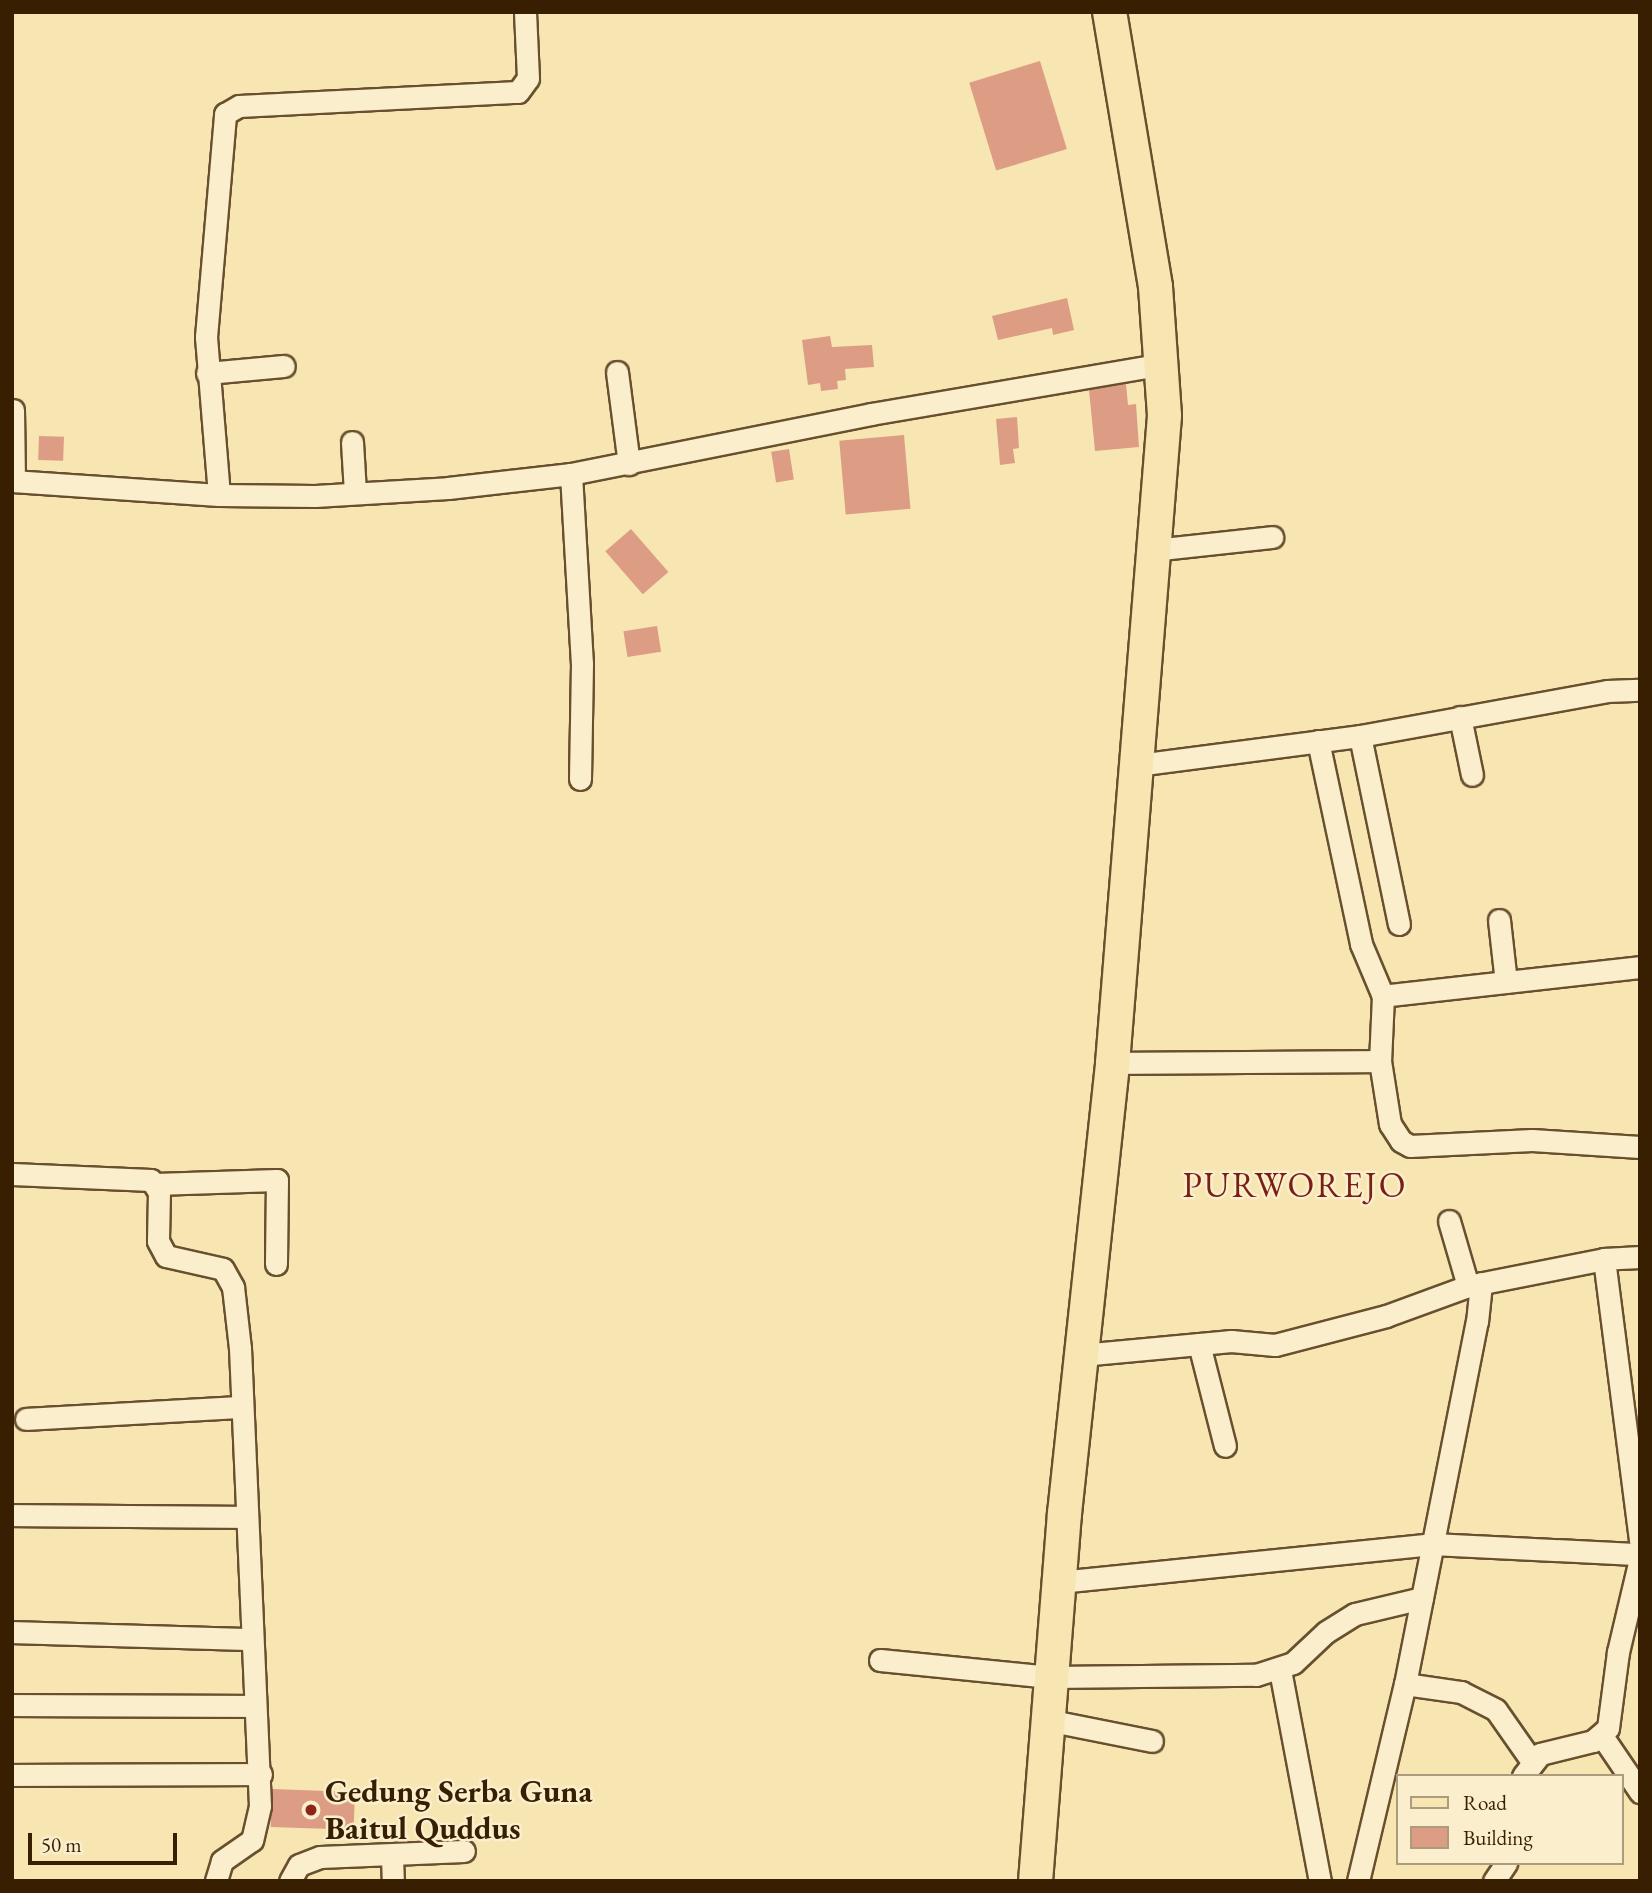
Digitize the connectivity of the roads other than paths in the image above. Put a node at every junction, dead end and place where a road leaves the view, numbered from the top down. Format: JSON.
{"nodes":[{"id":1,"x":525,"y":12,"type":"edge"},
{"id":2,"x":1109,"y":12,"type":"edge"},
{"id":3,"x":1163,"y":364,"type":"junction"},
{"id":4,"x":284,"y":366,"type":"dead end"},
{"id":5,"x":617,"y":372,"type":"dead end"},
{"id":6,"x":207,"y":373,"type":"junction"},
{"id":7,"x":13,"y":410,"type":"edge"},
{"id":8,"x":352,"y":442,"type":"dead end"},
{"id":9,"x":629,"y":464,"type":"junction"},
{"id":10,"x":571,"y":474,"type":"junction"},
{"id":11,"x":13,"y":481,"type":"edge"},
{"id":12,"x":355,"y":493,"type":"junction"},
{"id":13,"x":219,"y":495,"type":"junction"},
{"id":14,"x":1272,"y":537,"type":"dead end"},
{"id":15,"x":1153,"y":550,"type":"junction"},
{"id":16,"x":1640,"y":690,"type":"edge"},
{"id":17,"x":1460,"y":718,"type":"junction"},
{"id":18,"x":1360,"y":736,"type":"junction"},
{"id":19,"x":1318,"y":741,"type":"junction"},
{"id":20,"x":1138,"y":765,"type":"junction"},
{"id":21,"x":1472,"y":775,"type":"dead end"},
{"id":22,"x":580,"y":779,"type":"dead end"},
{"id":23,"x":1499,"y":920,"type":"dead end"},
{"id":24,"x":1399,"y":924,"type":"dead end"},
{"id":25,"x":1640,"y":967,"type":"edge"},
{"id":26,"x":1506,"y":982,"type":"junction"},
{"id":27,"x":1383,"y":996,"type":"junction"},
{"id":28,"x":1380,"y":1061,"type":"junction"},
{"id":29,"x":1112,"y":1063,"type":"junction"},
{"id":30,"x":1640,"y":1147,"type":"edge"},
{"id":31,"x":12,"y":1174,"type":"edge"},
{"id":32,"x":155,"y":1184,"type":"junction"},
{"id":33,"x":1449,"y":1221,"type":"dead end"},
{"id":34,"x":1640,"y":1257,"type":"edge"},
{"id":35,"x":1604,"y":1259,"type":"junction"},
{"id":36,"x":276,"y":1264,"type":"dead end"},
{"id":37,"x":1474,"y":1284,"type":"junction"},
{"id":38,"x":1199,"y":1344,"type":"junction"},
{"id":39,"x":1081,"y":1355,"type":"junction"},
{"id":40,"x":242,"y":1407,"type":"junction"},
{"id":41,"x":26,"y":1419,"type":"dead end"},
{"id":42,"x":1225,"y":1446,"type":"dead end"},
{"id":43,"x":12,"y":1515,"type":"edge"},
{"id":44,"x":244,"y":1517,"type":"junction"},
{"id":45,"x":1640,"y":1541,"type":"edge"},
{"id":46,"x":1432,"y":1544,"type":"junction"},
{"id":47,"x":1640,"y":1556,"type":"edge"},
{"id":48,"x":1059,"y":1582,"type":"junction"},
{"id":49,"x":1422,"y":1598,"type":"junction"},
{"id":50,"x":12,"y":1632,"type":"edge"},
{"id":51,"x":252,"y":1639,"type":"junction"},
{"id":52,"x":880,"y":1660,"type":"dead end"},
{"id":53,"x":1280,"y":1670,"type":"junction"},
{"id":54,"x":1050,"y":1678,"type":"junction"},
{"id":55,"x":1405,"y":1684,"type":"junction"},
{"id":56,"x":12,"y":1704,"type":"edge"},
{"id":57,"x":255,"y":1706,"type":"junction"},
{"id":58,"x":1047,"y":1720,"type":"junction"},
{"id":59,"x":1602,"y":1736,"type":"junction"},
{"id":60,"x":1152,"y":1741,"type":"dead end"},
{"id":61,"x":1527,"y":1768,"type":"edge"},
{"id":62,"x":261,"y":1774,"type":"junction"},
{"id":63,"x":12,"y":1775,"type":"edge"},
{"id":64,"x":1640,"y":1792,"type":"edge"},
{"id":65,"x":464,"y":1851,"type":"dead end"},
{"id":66,"x":392,"y":1857,"type":"junction"},
{"id":67,"x":1505,"y":1865,"type":"edge"},
{"id":68,"x":216,"y":1881,"type":"edge"},
{"id":69,"x":290,"y":1881,"type":"edge"},
{"id":70,"x":393,"y":1881,"type":"edge"},
{"id":71,"x":1035,"y":1881,"type":"edge"},
{"id":72,"x":1320,"y":1881,"type":"edge"},
{"id":73,"x":1358,"y":1881,"type":"edge"},
{"id":74,"x":1494,"y":1881,"type":"edge"}],
"edges":[{"from":1,"to":6,"type":"street"},
{"from":2,"to":3,"type":"main road"},
{"from":3,"to":9,"type":"street"},
{"from":3,"to":15,"type":"main road"},
{"from":4,"to":6,"type":"street"},
{"from":5,"to":9,"type":"street"},
{"from":6,"to":13,"type":"street"},
{"from":7,"to":11,"type":"street"},
{"from":8,"to":12,"type":"street"},
{"from":9,"to":10,"type":"street"},
{"from":10,"to":12,"type":"street"},
{"from":10,"to":22,"type":"street"},
{"from":11,"to":13,"type":"street"},
{"from":12,"to":13,"type":"street"},
{"from":14,"to":15,"type":"street"},
{"from":15,"to":20,"type":"main road"},
{"from":16,"to":17,"type":"street"},
{"from":17,"to":18,"type":"street"},
{"from":17,"to":21,"type":"street"},
{"from":18,"to":19,"type":"street"},
{"from":18,"to":24,"type":"street"},
{"from":19,"to":20,"type":"street"},
{"from":19,"to":27,"type":"street"},
{"from":20,"to":29,"type":"main road"},
{"from":23,"to":26,"type":"street"},
{"from":25,"to":26,"type":"street"},
{"from":26,"to":27,"type":"street"},
{"from":27,"to":28,"type":"street"},
{"from":28,"to":29,"type":"street"},
{"from":28,"to":30,"type":"street"},
{"from":29,"to":39,"type":"main road"},
{"from":31,"to":32,"type":"street"},
{"from":32,"to":36,"type":"street"},
{"from":32,"to":40,"type":"street"},
{"from":33,"to":37,"type":"street"},
{"from":34,"to":35,"type":"street"},
{"from":35,"to":37,"type":"street"},
{"from":35,"to":45,"type":"street"},
{"from":37,"to":38,"type":"street"},
{"from":37,"to":46,"type":"street"},
{"from":38,"to":39,"type":"street"},
{"from":38,"to":42,"type":"street"},
{"from":39,"to":48,"type":"main road"},
{"from":40,"to":41,"type":"street"},
{"from":40,"to":44,"type":"street"},
{"from":43,"to":44,"type":"street"},
{"from":44,"to":51,"type":"street"},
{"from":46,"to":47,"type":"street"},
{"from":46,"to":48,"type":"street"},
{"from":46,"to":49,"type":"street"},
{"from":47,"to":59,"type":"street"},
{"from":48,"to":54,"type":"main road"},
{"from":49,"to":53,"type":"street"},
{"from":49,"to":55,"type":"street"},
{"from":50,"to":51,"type":"street"},
{"from":51,"to":57,"type":"street"},
{"from":52,"to":54,"type":"street"},
{"from":53,"to":54,"type":"street"},
{"from":53,"to":72,"type":"street"},
{"from":54,"to":58,"type":"main road"},
{"from":55,"to":61,"type":"street"},
{"from":55,"to":73,"type":"street"},
{"from":56,"to":57,"type":"street"},
{"from":57,"to":62,"type":"street"},
{"from":58,"to":60,"type":"street"},
{"from":58,"to":71,"type":"main road"},
{"from":59,"to":61,"type":"street"},
{"from":59,"to":64,"type":"street"},
{"from":62,"to":63,"type":"street"},
{"from":62,"to":68,"type":"street"},
{"from":65,"to":66,"type":"street"},
{"from":66,"to":69,"type":"street"},
{"from":66,"to":70,"type":"street"},
{"from":67,"to":74,"type":"street"}]}
